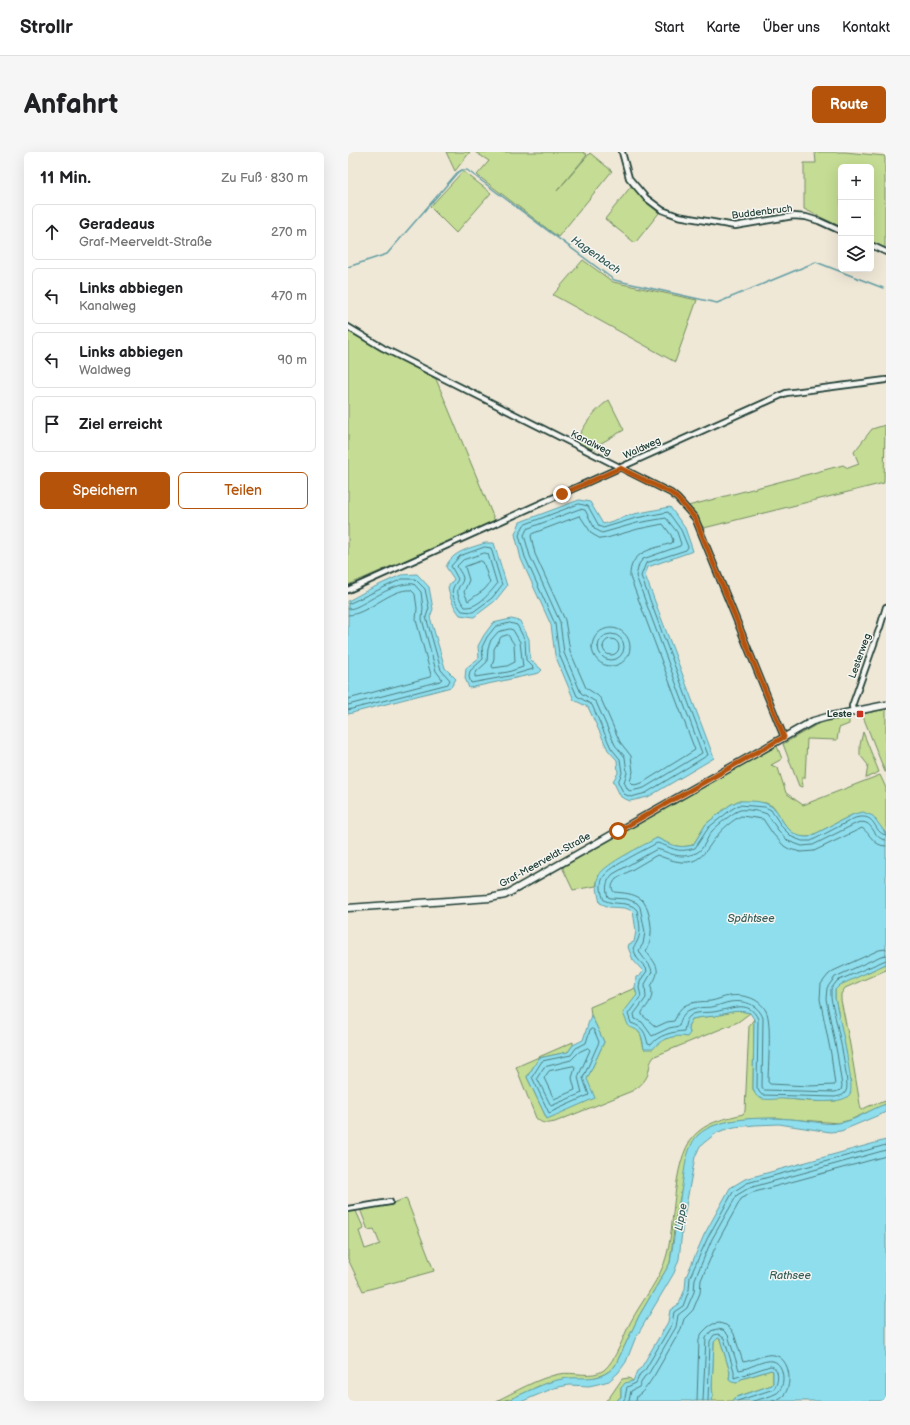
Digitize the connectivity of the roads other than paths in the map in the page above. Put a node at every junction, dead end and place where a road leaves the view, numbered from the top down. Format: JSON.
{"nodes":[{"id":1,"x":622,"y":152,"type":"edge"},
{"id":2,"x":838,"y":230,"type":"edge"},
{"id":3,"x":874,"y":246,"type":"edge"},
{"id":4,"x":886,"y":252,"type":"edge"},
{"id":5,"x":348,"y":327,"type":"edge"},
{"id":6,"x":886,"y":380,"type":"edge"},
{"id":7,"x":620,"y":468,"type":"junction"},
{"id":8,"x":348,"y":590,"type":"edge"},
{"id":9,"x":886,"y":607,"type":"edge"},
{"id":10,"x":886,"y":705,"type":"edge"},
{"id":11,"x":853,"y":711,"type":"junction"},
{"id":12,"x":784,"y":737,"type":"junction"},
{"id":13,"x":348,"y":908,"type":"edge"},
{"id":14,"x":390,"y":1202,"type":"dead end"},
{"id":15,"x":348,"y":1209,"type":"edge"}],
"edges":[{"from":1,"to":2,"type":"street","name":"Buddenbruch"},
{"from":3,"to":4,"type":"street"},
{"from":5,"to":7,"type":"street","name":"Kanalweg"},
{"from":6,"to":7,"type":"street","name":"Waldweg"},
{"from":7,"to":8,"type":"street","name":"Waldweg"},
{"from":7,"to":12,"type":"street","name":"Kanalweg"},
{"from":9,"to":11,"type":"street","name":"Lesterweg"},
{"from":10,"to":11,"type":"main road","name":"Graf-Meerveldt-Straße"},
{"from":11,"to":12,"type":"main road","name":"Graf-Meerveldt-Straße"},
{"from":12,"to":13,"type":"main road","name":"Graf-Meerveldt-Straße"},
{"from":14,"to":15,"type":"street"}]}
